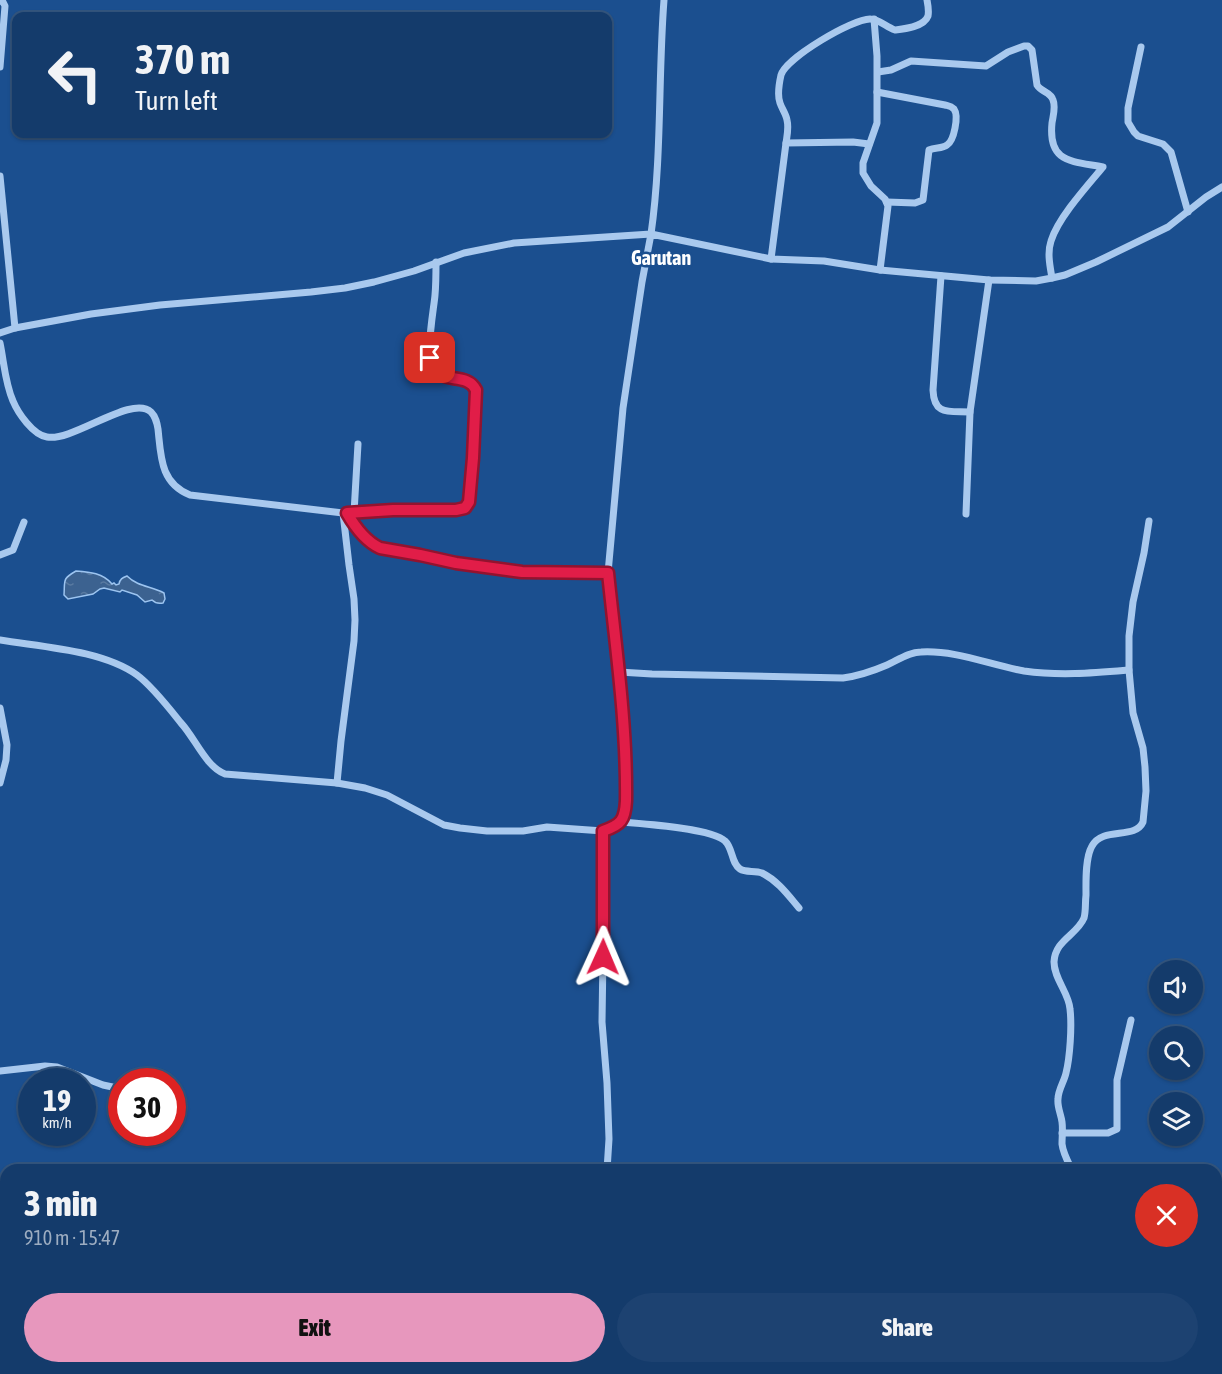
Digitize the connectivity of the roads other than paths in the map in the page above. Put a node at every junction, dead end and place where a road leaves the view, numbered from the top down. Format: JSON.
{"nodes":[{"id":1,"x":664,"y":0,"type":"edge"},
{"id":2,"x":927,"y":0,"type":"edge"},
{"id":3,"x":0,"y":1,"type":"edge"},
{"id":4,"x":874,"y":19,"type":"junction"},
{"id":5,"x":1141,"y":48,"type":"dead end"},
{"id":6,"x":0,"y":67,"type":"edge"},
{"id":7,"x":878,"y":72,"type":"junction"},
{"id":8,"x":877,"y":92,"type":"junction"},
{"id":9,"x":786,"y":143,"type":"junction"},
{"id":10,"x":869,"y":144,"type":"junction"},
{"id":11,"x":0,"y":176,"type":"edge"},
{"id":12,"x":1222,"y":187,"type":"edge"},
{"id":13,"x":887,"y":202,"type":"junction"},
{"id":14,"x":1188,"y":212,"type":"junction"},
{"id":15,"x":651,"y":234,"type":"junction"},
{"id":16,"x":771,"y":259,"type":"junction"},
{"id":17,"x":436,"y":262,"type":"junction"},
{"id":18,"x":880,"y":270,"type":"junction"},
{"id":19,"x":941,"y":276,"type":"junction"},
{"id":20,"x":1052,"y":278,"type":"junction"},
{"id":21,"x":989,"y":280,"type":"junction"},
{"id":22,"x":15,"y":328,"type":"junction"},
{"id":23,"x":0,"y":333,"type":"edge"},
{"id":24,"x":0,"y":343,"type":"edge"},
{"id":25,"x":970,"y":412,"type":"junction"},
{"id":26,"x":358,"y":444,"type":"dead end"},
{"id":27,"x":348,"y":513,"type":"junction"},
{"id":28,"x":966,"y":514,"type":"dead end"},
{"id":29,"x":1149,"y":521,"type":"dead end"},
{"id":30,"x":24,"y":522,"type":"dead end"},
{"id":31,"x":0,"y":555,"type":"edge"},
{"id":32,"x":608,"y":573,"type":"junction"},
{"id":33,"x":0,"y":640,"type":"edge"},
{"id":34,"x":1129,"y":670,"type":"junction"},
{"id":35,"x":620,"y":672,"type":"junction"},
{"id":36,"x":0,"y":708,"type":"edge"},
{"id":37,"x":0,"y":783,"type":"edge"},
{"id":38,"x":337,"y":783,"type":"junction"},
{"id":39,"x":621,"y":822,"type":"junction"},
{"id":40,"x":603,"y":831,"type":"junction"},
{"id":41,"x":799,"y":908,"type":"dead end"},
{"id":42,"x":1131,"y":1020,"type":"dead end"},
{"id":43,"x":0,"y":1071,"type":"edge"},
{"id":44,"x":108,"y":1086,"type":"edge"},
{"id":45,"x":1062,"y":1133,"type":"junction"},
{"id":46,"x":607,"y":1164,"type":"edge"},
{"id":47,"x":1069,"y":1164,"type":"edge"}],
"edges":[{"from":1,"to":15,"type":"street"},
{"from":2,"to":4,"type":"street"},
{"from":3,"to":6,"type":"street"},
{"from":4,"to":7,"type":"street"},
{"from":4,"to":9,"type":"street"},
{"from":5,"to":14,"type":"street"},
{"from":7,"to":8,"type":"street"},
{"from":7,"to":20,"type":"street"},
{"from":8,"to":10,"type":"street"},
{"from":8,"to":13,"type":"street"},
{"from":9,"to":10,"type":"street"},
{"from":9,"to":16,"type":"street"},
{"from":10,"to":13,"type":"street"},
{"from":11,"to":22,"type":"street"},
{"from":12,"to":14,"type":"street"},
{"from":13,"to":18,"type":"street"},
{"from":14,"to":20,"type":"street"},
{"from":15,"to":16,"type":"street"},
{"from":15,"to":17,"type":"street"},
{"from":15,"to":32,"type":"street"},
{"from":16,"to":18,"type":"street"},
{"from":17,"to":22,"type":"street"},
{"from":17,"to":27,"type":"street"},
{"from":18,"to":19,"type":"street"},
{"from":19,"to":21,"type":"street"},
{"from":19,"to":25,"type":"street"},
{"from":20,"to":21,"type":"street"},
{"from":21,"to":25,"type":"street"},
{"from":22,"to":23,"type":"street"},
{"from":24,"to":27,"type":"street"},
{"from":25,"to":28,"type":"street"},
{"from":26,"to":27,"type":"street"},
{"from":27,"to":32,"type":"street"},
{"from":27,"to":38,"type":"street"},
{"from":29,"to":34,"type":"street"},
{"from":30,"to":31,"type":"street"},
{"from":32,"to":35,"type":"street"},
{"from":33,"to":38,"type":"street"},
{"from":34,"to":35,"type":"street"},
{"from":34,"to":45,"type":"street"},
{"from":35,"to":39,"type":"street"},
{"from":36,"to":37,"type":"street"},
{"from":38,"to":40,"type":"street"},
{"from":39,"to":40,"type":"street"},
{"from":39,"to":41,"type":"street"},
{"from":40,"to":46,"type":"street"},
{"from":42,"to":45,"type":"street"},
{"from":43,"to":44,"type":"street"},
{"from":45,"to":47,"type":"street"}]}
